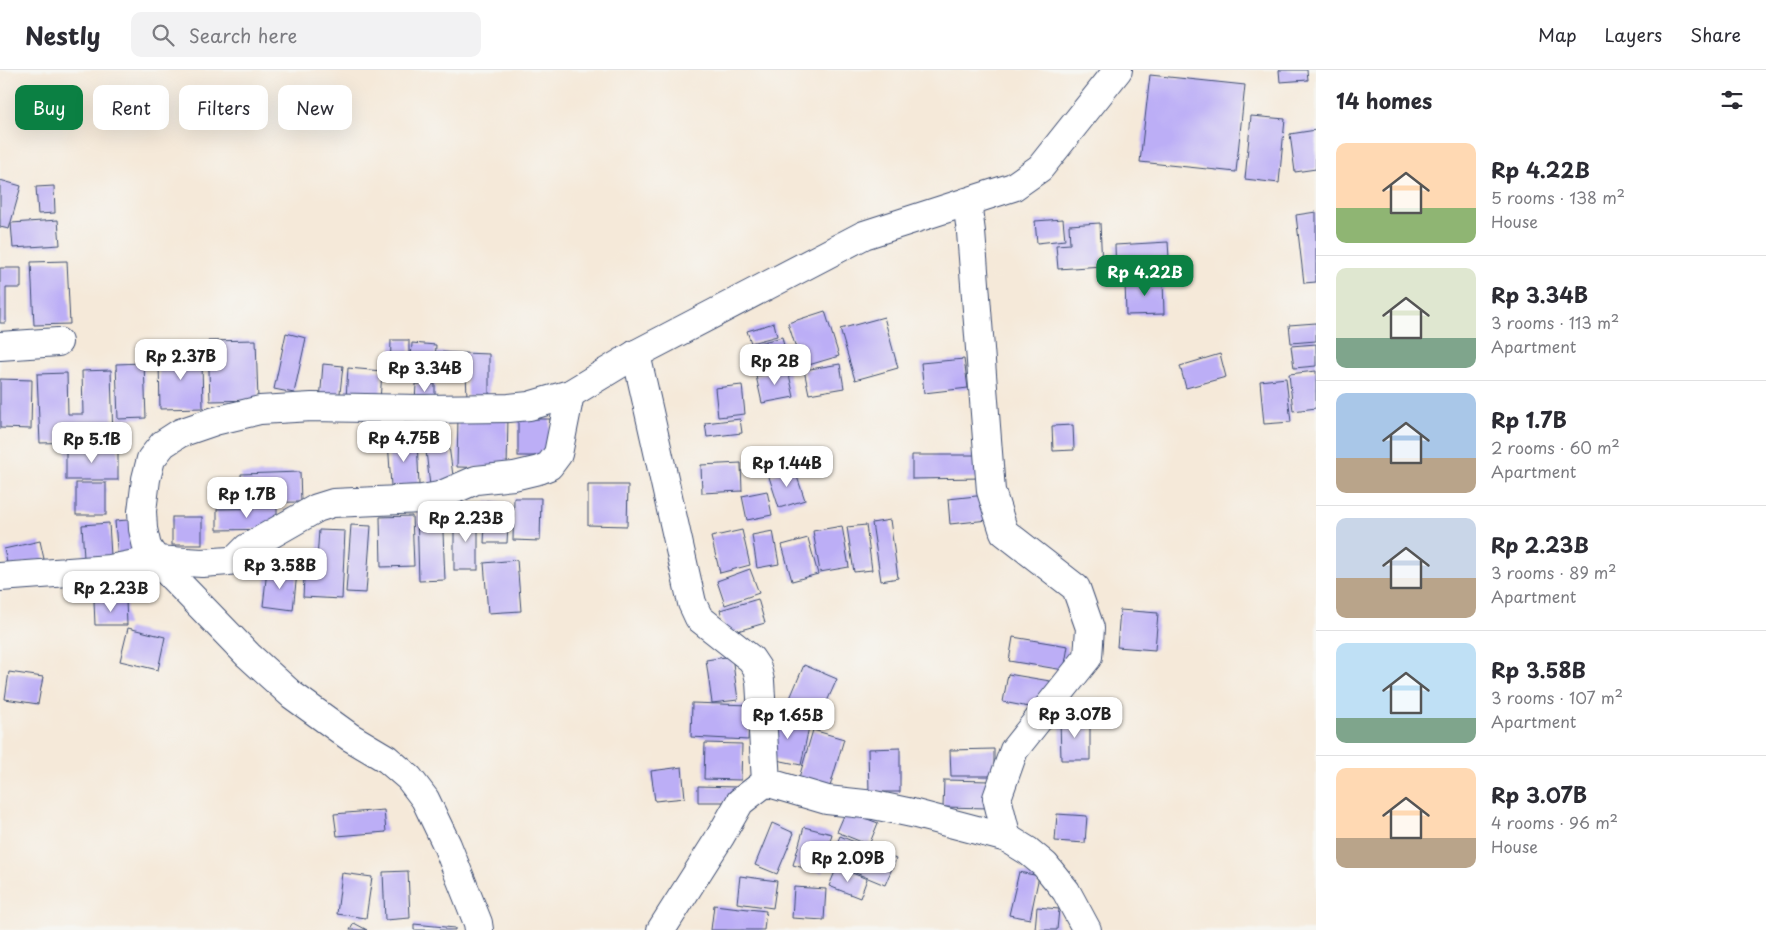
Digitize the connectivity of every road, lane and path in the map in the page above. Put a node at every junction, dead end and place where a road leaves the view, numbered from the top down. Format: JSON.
{"nodes":[{"id":1,"x":1118,"y":70,"type":"edge"},
{"id":2,"x":967,"y":202,"type":"junction"},
{"id":3,"x":58,"y":342,"type":"dead end"},
{"id":4,"x":0,"y":346,"type":"edge"},
{"id":5,"x":636,"y":354,"type":"junction"},
{"id":6,"x":570,"y":394,"type":"junction"},
{"id":7,"x":156,"y":560,"type":"junction"},
{"id":8,"x":0,"y":577,"type":"edge"},
{"id":9,"x":766,"y":782,"type":"junction"},
{"id":10,"x":1007,"y":838,"type":"junction"},
{"id":11,"x":479,"y":930,"type":"edge"},
{"id":12,"x":660,"y":930,"type":"edge"},
{"id":13,"x":1087,"y":930,"type":"edge"}],
"edges":[{"from":1,"to":2,"type":"street"},
{"from":2,"to":5,"type":"street"},
{"from":2,"to":10,"type":"street"},
{"from":3,"to":4,"type":"street"},
{"from":5,"to":6,"type":"street"},
{"from":5,"to":9,"type":"street"},
{"from":6,"to":7,"type":"street"},
{"from":6,"to":7,"type":"street"},
{"from":7,"to":8,"type":"street"},
{"from":7,"to":11,"type":"street"},
{"from":9,"to":10,"type":"street"},
{"from":9,"to":12,"type":"street"},
{"from":10,"to":13,"type":"street"}]}
